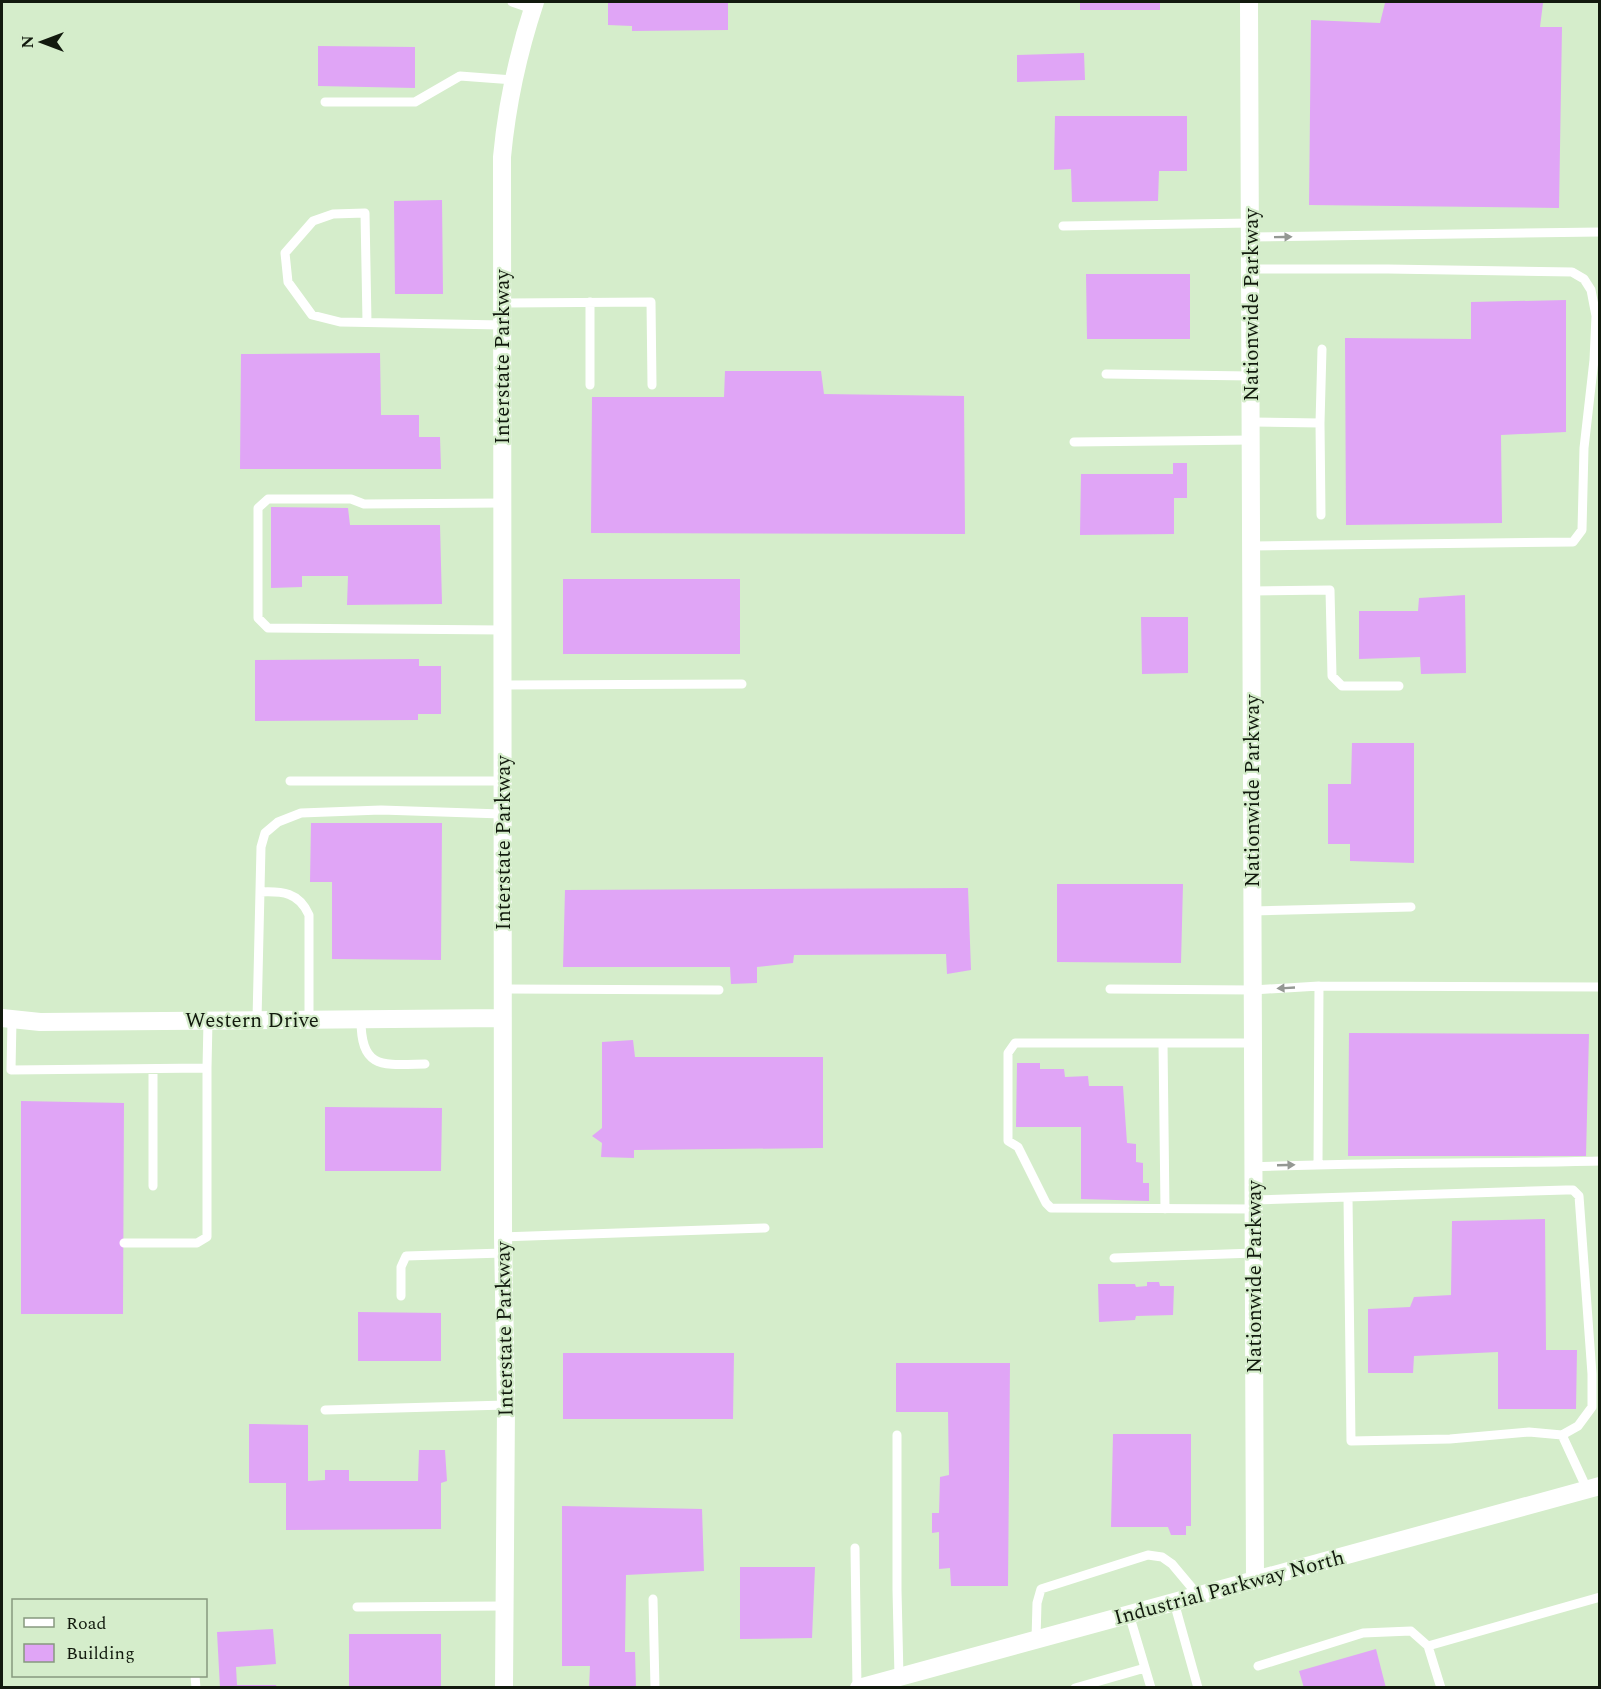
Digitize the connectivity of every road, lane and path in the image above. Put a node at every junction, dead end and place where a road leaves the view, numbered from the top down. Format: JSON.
{"nodes":[{"id":1,"x":512,"y":2,"type":"edge"},
{"id":2,"x":1249,"y":2,"type":"edge"},
{"id":3,"x":533,"y":5,"type":"edge"},
{"id":4,"x":512,"y":80,"type":"junction"},
{"id":5,"x":325,"y":102,"type":"dead end"},
{"id":6,"x":1063,"y":226,"type":"dead end"},
{"id":7,"x":1250,"y":230,"type":"junction"},
{"id":8,"x":1599,"y":232,"type":"edge"},
{"id":9,"x":1250,"y":269,"type":"junction"},
{"id":10,"x":590,"y":302,"type":"junction"},
{"id":11,"x":502,"y":303,"type":"junction"},
{"id":12,"x":367,"y":322,"type":"junction"},
{"id":13,"x":502,"y":325,"type":"junction"},
{"id":14,"x":1322,"y":349,"type":"dead end"},
{"id":15,"x":1106,"y":374,"type":"dead end"},
{"id":16,"x":1251,"y":376,"type":"junction"},
{"id":17,"x":590,"y":385,"type":"dead end"},
{"id":18,"x":652,"y":385,"type":"dead end"},
{"id":19,"x":1320,"y":423,"type":"junction"},
{"id":20,"x":1251,"y":431,"type":"junction"},
{"id":21,"x":1074,"y":442,"type":"dead end"},
{"id":22,"x":502,"y":503,"type":"junction"},
{"id":23,"x":1321,"y":515,"type":"dead end"},
{"id":24,"x":1251,"y":546,"type":"junction"},
{"id":25,"x":1252,"y":591,"type":"junction"},
{"id":26,"x":502,"y":630,"type":"junction"},
{"id":27,"x":742,"y":684,"type":"dead end"},
{"id":28,"x":502,"y":685,"type":"junction"},
{"id":29,"x":1399,"y":686,"type":"dead end"},
{"id":30,"x":290,"y":781,"type":"dead end"},
{"id":31,"x":503,"y":781,"type":"junction"},
{"id":32,"x":502,"y":814,"type":"junction"},
{"id":33,"x":260,"y":892,"type":"junction"},
{"id":34,"x":1412,"y":908,"type":"dead end"},
{"id":35,"x":1253,"y":912,"type":"junction"},
{"id":36,"x":1319,"y":986,"type":"junction"},
{"id":37,"x":1599,"y":987,"type":"edge"},
{"id":38,"x":502,"y":989,"type":"junction"},
{"id":39,"x":1110,"y":989,"type":"dead end"},
{"id":40,"x":719,"y":990,"type":"dead end"},
{"id":41,"x":1253,"y":990,"type":"junction"},
{"id":42,"x":502,"y":1018,"type":"junction"},
{"id":43,"x":7,"y":1019,"type":"edge"},
{"id":44,"x":257,"y":1020,"type":"junction"},
{"id":45,"x":309,"y":1020,"type":"junction"},
{"id":46,"x":362,"y":1020,"type":"junction"},
{"id":47,"x":208,"y":1021,"type":"junction"},
{"id":48,"x":1162,"y":1043,"type":"junction"},
{"id":49,"x":1253,"y":1043,"type":"junction"},
{"id":50,"x":425,"y":1064,"type":"dead end"},
{"id":51,"x":207,"y":1068,"type":"junction"},
{"id":52,"x":153,"y":1069,"type":"junction"},
{"id":53,"x":1599,"y":1161,"type":"edge"},
{"id":54,"x":1318,"y":1164,"type":"junction"},
{"id":55,"x":1254,"y":1167,"type":"junction"},
{"id":56,"x":153,"y":1186,"type":"dead end"},
{"id":57,"x":1348,"y":1197,"type":"junction"},
{"id":58,"x":1254,"y":1205,"type":"junction"},
{"id":59,"x":1164,"y":1209,"type":"junction"},
{"id":60,"x":765,"y":1228,"type":"dead end"},
{"id":61,"x":124,"y":1243,"type":"dead end"},
{"id":62,"x":503,"y":1245,"type":"junction"},
{"id":63,"x":1254,"y":1253,"type":"junction"},
{"id":64,"x":1114,"y":1258,"type":"dead end"},
{"id":65,"x":401,"y":1296,"type":"dead end"},
{"id":66,"x":506,"y":1405,"type":"junction"},
{"id":67,"x":325,"y":1410,"type":"dead end"},
{"id":68,"x":1562,"y":1435,"type":"junction"},
{"id":69,"x":897,"y":1436,"type":"dead end"},
{"id":70,"x":1593,"y":1488,"type":"edge"},
{"id":71,"x":855,"y":1548,"type":"dead end"},
{"id":72,"x":1256,"y":1580,"type":"junction"},
{"id":73,"x":1198,"y":1595,"type":"junction"},
{"id":74,"x":1599,"y":1597,"type":"edge"},
{"id":75,"x":653,"y":1599,"type":"dead end"},
{"id":76,"x":1174,"y":1602,"type":"junction"},
{"id":77,"x":504,"y":1606,"type":"junction"},
{"id":78,"x":357,"y":1607,"type":"dead end"},
{"id":79,"x":1129,"y":1614,"type":"junction"},
{"id":80,"x":1036,"y":1639,"type":"junction"},
{"id":81,"x":1428,"y":1646,"type":"junction"},
{"id":82,"x":1258,"y":1666,"type":"dead end"},
{"id":83,"x":1145,"y":1668,"type":"junction"},
{"id":84,"x":899,"y":1677,"type":"junction"},
{"id":85,"x":504,"y":1688,"type":"edge"},
{"id":86,"x":655,"y":1688,"type":"edge"},
{"id":87,"x":858,"y":1688,"type":"edge"},
{"id":88,"x":1075,"y":1688,"type":"edge"},
{"id":89,"x":1151,"y":1688,"type":"edge"},
{"id":90,"x":1198,"y":1688,"type":"edge"},
{"id":91,"x":1442,"y":1688,"type":"edge"}],
"edges":[{"from":1,"to":3,"type":"lane"},
{"from":2,"to":7,"type":"street","name":"Nationwide Parkway"},
{"from":3,"to":4,"type":"street","name":"Interstate Parkway"},
{"from":4,"to":5,"type":"lane"},
{"from":4,"to":11,"type":"street","name":"Interstate Parkway"},
{"from":6,"to":7,"type":"lane"},
{"from":7,"to":8,"type":"lane","one_way":true},
{"from":7,"to":9,"type":"street","name":"Nationwide Parkway"},
{"from":9,"to":16,"type":"street","name":"Nationwide Parkway"},
{"from":9,"to":24,"type":"lane"},
{"from":10,"to":11,"type":"lane"},
{"from":10,"to":17,"type":"lane"},
{"from":10,"to":18,"type":"lane"},
{"from":11,"to":13,"type":"street","name":"Interstate Parkway"},
{"from":12,"to":12,"type":"lane"},
{"from":12,"to":13,"type":"lane"},
{"from":13,"to":22,"type":"street","name":"Interstate Parkway"},
{"from":14,"to":19,"type":"lane"},
{"from":15,"to":16,"type":"lane"},
{"from":16,"to":20,"type":"street","name":"Nationwide Parkway"},
{"from":19,"to":20,"type":"lane"},
{"from":19,"to":23,"type":"lane"},
{"from":20,"to":21,"type":"lane"},
{"from":20,"to":24,"type":"street","name":"Nationwide Parkway"},
{"from":22,"to":26,"type":"street","name":"Interstate Parkway"},
{"from":22,"to":26,"type":"lane"},
{"from":24,"to":25,"type":"street","name":"Nationwide Parkway"},
{"from":25,"to":29,"type":"lane"},
{"from":25,"to":35,"type":"street","name":"Nationwide Parkway"},
{"from":26,"to":28,"type":"street","name":"Interstate Parkway"},
{"from":27,"to":28,"type":"lane"},
{"from":28,"to":31,"type":"street","name":"Interstate Parkway"},
{"from":30,"to":31,"type":"lane"},
{"from":31,"to":32,"type":"street","name":"Interstate Parkway"},
{"from":32,"to":33,"type":"lane"},
{"from":32,"to":38,"type":"street","name":"Interstate Parkway"},
{"from":33,"to":44,"type":"lane"},
{"from":33,"to":45,"type":"lane"},
{"from":34,"to":35,"type":"lane"},
{"from":35,"to":41,"type":"street","name":"Nationwide Parkway"},
{"from":36,"to":37,"type":"lane"},
{"from":36,"to":41,"type":"lane","one_way":true},
{"from":36,"to":54,"type":"lane"},
{"from":38,"to":40,"type":"lane"},
{"from":38,"to":42,"type":"street","name":"Interstate Parkway"},
{"from":39,"to":41,"type":"lane"},
{"from":41,"to":49,"type":"street","name":"Nationwide Parkway"},
{"from":42,"to":46,"type":"street","name":"Western Drive"},
{"from":42,"to":62,"type":"street","name":"Interstate Parkway"},
{"from":43,"to":47,"type":"street","name":"Western Drive"},
{"from":43,"to":52,"type":"lane"},
{"from":44,"to":45,"type":"street","name":"Western Drive"},
{"from":44,"to":47,"type":"street","name":"Western Drive"},
{"from":45,"to":46,"type":"street","name":"Western Drive"},
{"from":46,"to":50,"type":"lane"},
{"from":47,"to":51,"type":"lane"},
{"from":48,"to":49,"type":"lane"},
{"from":48,"to":59,"type":"lane"},
{"from":48,"to":59,"type":"lane"},
{"from":49,"to":55,"type":"street","name":"Nationwide Parkway"},
{"from":51,"to":52,"type":"lane"},
{"from":51,"to":61,"type":"lane"},
{"from":52,"to":56,"type":"lane"},
{"from":53,"to":54,"type":"lane"},
{"from":55,"to":54,"type":"lane","one_way":true},
{"from":55,"to":58,"type":"street","name":"Nationwide Parkway"},
{"from":57,"to":58,"type":"lane"},
{"from":57,"to":68,"type":"lane"},
{"from":57,"to":68,"type":"lane"},
{"from":58,"to":59,"type":"lane"},
{"from":58,"to":63,"type":"street","name":"Nationwide Parkway"},
{"from":60,"to":62,"type":"lane"},
{"from":62,"to":65,"type":"lane"},
{"from":62,"to":66,"type":"street","name":"Interstate Parkway"},
{"from":63,"to":64,"type":"lane"},
{"from":63,"to":72,"type":"street","name":"Nationwide Parkway"},
{"from":66,"to":67,"type":"lane"},
{"from":66,"to":77,"type":"street","name":"Interstate Parkway"},
{"from":68,"to":70,"type":"lane"},
{"from":69,"to":84,"type":"lane"},
{"from":70,"to":72,"type":"street","name":"Industrial Parkway North"},
{"from":71,"to":87,"type":"lane"},
{"from":72,"to":73,"type":"street","name":"Industrial Parkway North"},
{"from":73,"to":76,"type":"street","name":"Industrial Parkway North"},
{"from":73,"to":80,"type":"lane"},
{"from":74,"to":81,"type":"lane"},
{"from":75,"to":86,"type":"lane"},
{"from":76,"to":79,"type":"street","name":"Industrial Parkway North"},
{"from":76,"to":90,"type":"lane"},
{"from":77,"to":78,"type":"lane"},
{"from":77,"to":85,"type":"street","name":"Interstate Parkway"},
{"from":79,"to":80,"type":"street","name":"Industrial Parkway North"},
{"from":79,"to":83,"type":"lane"},
{"from":80,"to":84,"type":"street","name":"Industrial Parkway North"},
{"from":81,"to":82,"type":"lane"},
{"from":81,"to":91,"type":"lane"},
{"from":83,"to":88,"type":"lane"},
{"from":83,"to":89,"type":"lane"},
{"from":84,"to":87,"type":"street","name":"Industrial Parkway North"}]}
